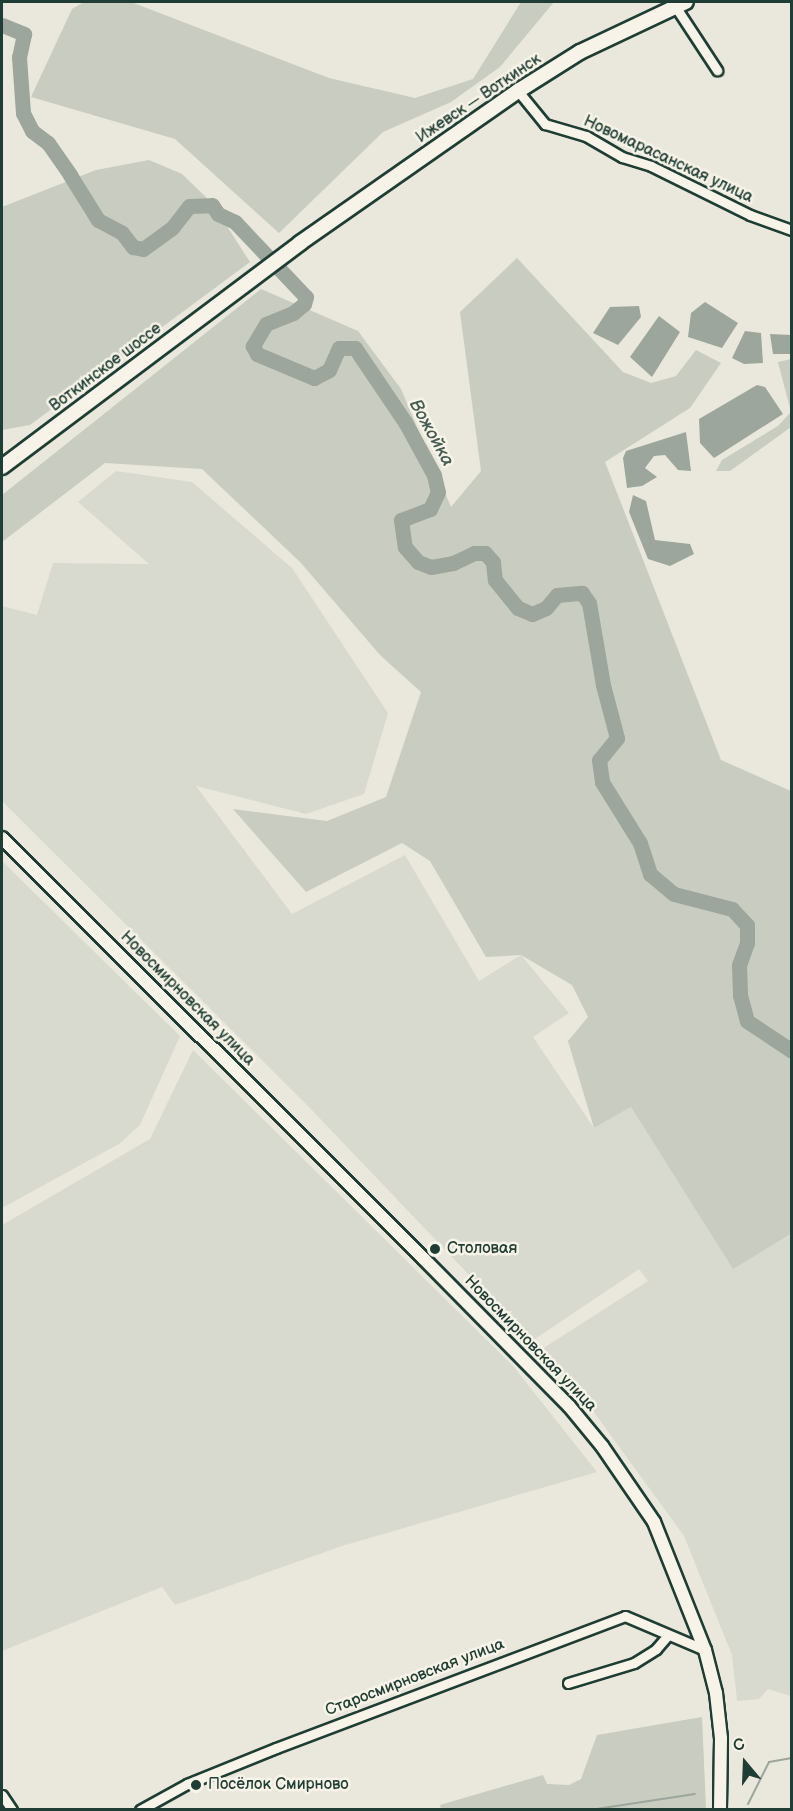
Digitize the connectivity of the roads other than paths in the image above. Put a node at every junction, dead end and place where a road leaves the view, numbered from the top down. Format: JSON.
{"nodes":[{"id":1,"x":680,"y":4,"type":"edge"},
{"id":2,"x":717,"y":70,"type":"dead end"},
{"id":3,"x":518,"y":91,"type":"junction"},
{"id":4,"x":792,"y":230,"type":"edge"},
{"id":5,"x":231,"y":294,"type":"joint"},
{"id":6,"x":2,"y":467,"type":"edge"},
{"id":7,"x":2,"y":838,"type":"edge"},
{"id":8,"x":668,"y":1635,"type":"junction"},
{"id":9,"x":705,"y":1650,"type":"junction"},
{"id":10,"x":568,"y":1683,"type":"dead end"},
{"id":11,"x":2,"y":1795,"type":"edge"},
{"id":12,"x":12,"y":1809,"type":"edge"},
{"id":13,"x":140,"y":1809,"type":"edge"},
{"id":14,"x":720,"y":1809,"type":"edge"}],
"edges":[{"from":1,"to":2,"type":"street"},
{"from":1,"to":3,"type":"main road","name":"Ижевск — Воткинск"},
{"from":3,"to":4,"type":"street","name":"Новомарасанская улица"},
{"from":3,"to":5,"type":"main road","name":"Ижевск — Воткинск"},
{"from":5,"to":6,"type":"main road","name":"Воткинское шоссе"},
{"from":7,"to":9,"type":"street","name":"Новосмирновская улица"},
{"from":8,"to":9,"type":"street","name":"Старосмирновская улица"},
{"from":8,"to":10,"type":"street"},
{"from":8,"to":13,"type":"street","name":"Старосмирновская улица"},
{"from":9,"to":14,"type":"street","name":"Новосмирновская улица"},
{"from":11,"to":12,"type":"street"}]}
